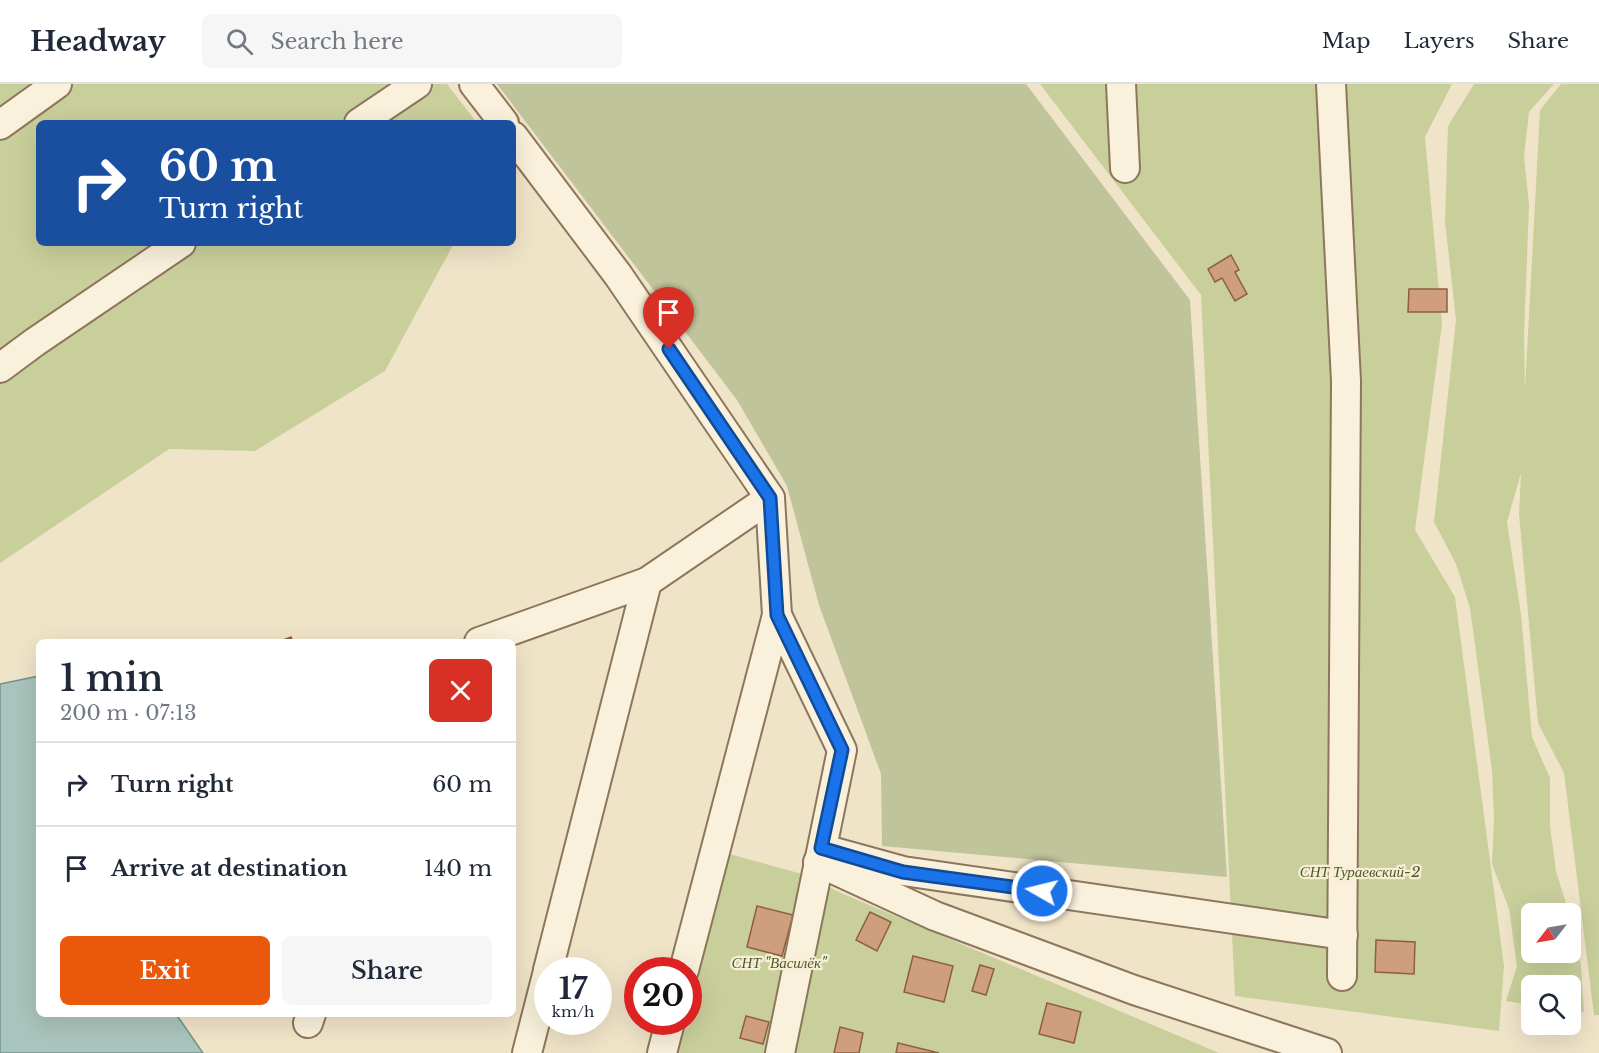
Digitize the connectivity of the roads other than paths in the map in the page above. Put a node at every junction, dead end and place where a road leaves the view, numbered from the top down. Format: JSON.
{"nodes":[{"id":1,"x":57,"y":84,"type":"edge"},
{"id":2,"x":417,"y":84,"type":"edge"},
{"id":3,"x":474,"y":84,"type":"edge"},
{"id":4,"x":1121,"y":84,"type":"edge"},
{"id":5,"x":1331,"y":84,"type":"edge"},
{"id":6,"x":363,"y":120,"type":"edge"},
{"id":7,"x":502,"y":120,"type":"edge"},
{"id":8,"x":0,"y":124,"type":"edge"},
{"id":9,"x":516,"y":140,"type":"edge"},
{"id":10,"x":1125,"y":168,"type":"dead end"},
{"id":11,"x":178,"y":246,"type":"edge"},
{"id":12,"x":0,"y":368,"type":"edge"},
{"id":13,"x":770,"y":498,"type":"junction"},
{"id":14,"x":647,"y":582,"type":"junction"},
{"id":15,"x":777,"y":615,"type":"junction"},
{"id":16,"x":487,"y":639,"type":"edge"},
{"id":17,"x":820,"y":855,"type":"junction"},
{"id":18,"x":1343,"y":935,"type":"junction"},
{"id":19,"x":552,"y":957,"type":"edge"},
{"id":20,"x":687,"y":957,"type":"edge"},
{"id":21,"x":1342,"y":976,"type":"dead end"},
{"id":22,"x":534,"y":1026,"type":"edge"},
{"id":23,"x":667,"y":1035,"type":"edge"},
{"id":24,"x":527,"y":1053,"type":"edge"},
{"id":25,"x":662,"y":1053,"type":"edge"},
{"id":26,"x":780,"y":1053,"type":"edge"},
{"id":27,"x":1327,"y":1053,"type":"edge"}],
"edges":[{"from":1,"to":8,"type":"street"},
{"from":2,"to":6,"type":"street"},
{"from":3,"to":7,"type":"street"},
{"from":4,"to":10,"type":"street"},
{"from":5,"to":18,"type":"street"},
{"from":9,"to":13,"type":"street"},
{"from":11,"to":12,"type":"street"},
{"from":13,"to":14,"type":"street"},
{"from":13,"to":15,"type":"street"},
{"from":14,"to":16,"type":"street"},
{"from":14,"to":19,"type":"street"},
{"from":15,"to":17,"type":"street"},
{"from":15,"to":20,"type":"street"},
{"from":17,"to":18,"type":"street"},
{"from":17,"to":26,"type":"street"},
{"from":17,"to":27,"type":"street"},
{"from":18,"to":21,"type":"street"},
{"from":22,"to":24,"type":"street"},
{"from":23,"to":25,"type":"street"}]}
